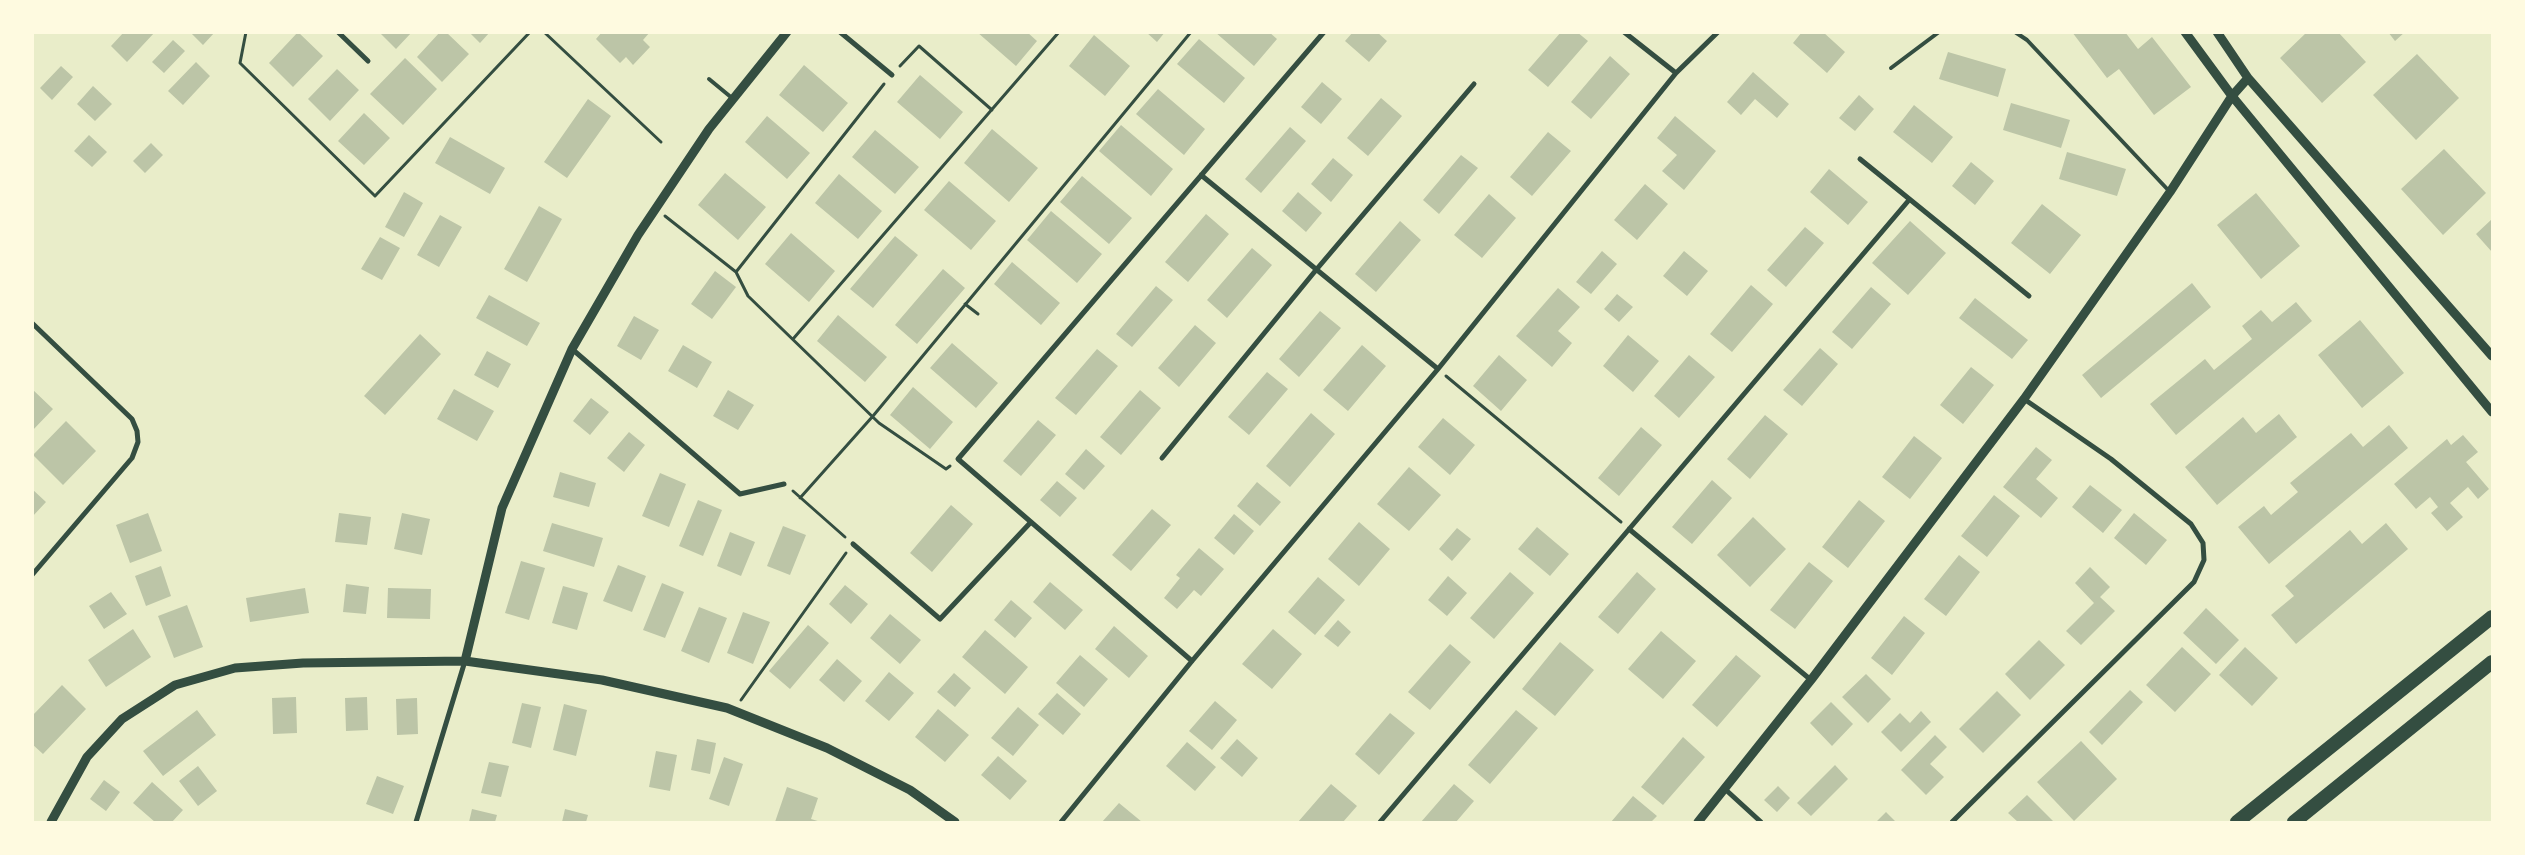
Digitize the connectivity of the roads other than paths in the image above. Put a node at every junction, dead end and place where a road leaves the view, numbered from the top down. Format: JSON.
{"nodes":[{"id":1,"x":338,"y":32,"type":"edge"},
{"id":2,"x":787,"y":32,"type":"edge"},
{"id":3,"x":840,"y":32,"type":"edge"},
{"id":4,"x":1324,"y":32,"type":"edge"},
{"id":5,"x":1624,"y":32,"type":"edge"},
{"id":6,"x":1718,"y":32,"type":"edge"},
{"id":7,"x":1939,"y":32,"type":"edge"},
{"id":8,"x":2015,"y":32,"type":"edge"},
{"id":9,"x":2185,"y":32,"type":"edge"},
{"id":10,"x":2217,"y":32,"type":"edge"},
{"id":11,"x":368,"y":61,"type":"dead end"},
{"id":12,"x":1891,"y":68,"type":"dead end"},
{"id":13,"x":1676,"y":73,"type":"junction"},
{"id":14,"x":892,"y":75,"type":"road end"},
{"id":15,"x":2248,"y":78,"type":"junction"},
{"id":16,"x":709,"y":79,"type":"dead end"},
{"id":17,"x":1474,"y":84,"type":"dead end"},
{"id":18,"x":2232,"y":96,"type":"junction"},
{"id":19,"x":734,"y":99,"type":"junction"},
{"id":20,"x":1860,"y":159,"type":"dead end"},
{"id":21,"x":1201,"y":175,"type":"junction"},
{"id":22,"x":2170,"y":192,"type":"junction"},
{"id":23,"x":1909,"y":200,"type":"junction"},
{"id":24,"x":1316,"y":270,"type":"junction"},
{"id":25,"x":2029,"y":296,"type":"dead end"},
{"id":26,"x":32,"y":323,"type":"edge"},
{"id":27,"x":572,"y":349,"type":"junction"},
{"id":28,"x":2492,"y":356,"type":"edge"},
{"id":29,"x":1438,"y":369,"type":"junction"},
{"id":30,"x":2024,"y":399,"type":"junction"},
{"id":31,"x":2492,"y":412,"type":"edge"},
{"id":32,"x":1162,"y":458,"type":"dead end"},
{"id":33,"x":784,"y":484,"type":"road end"},
{"id":34,"x":1032,"y":522,"type":"junction"},
{"id":35,"x":1629,"y":529,"type":"junction"},
{"id":36,"x":853,"y":544,"type":"road end"},
{"id":37,"x":33,"y":574,"type":"edge"},
{"id":38,"x":2492,"y":617,"type":"edge"},
{"id":39,"x":465,"y":661,"type":"junction"},
{"id":40,"x":1192,"y":661,"type":"junction"},
{"id":41,"x":2492,"y":662,"type":"edge"},
{"id":42,"x":1811,"y":680,"type":"junction"},
{"id":43,"x":1726,"y":790,"type":"junction"},
{"id":44,"x":51,"y":822,"type":"edge"},
{"id":45,"x":416,"y":822,"type":"edge"},
{"id":46,"x":955,"y":822,"type":"edge"},
{"id":47,"x":1061,"y":822,"type":"edge"},
{"id":48,"x":1380,"y":822,"type":"edge"},
{"id":49,"x":1698,"y":822,"type":"edge"},
{"id":50,"x":1762,"y":822,"type":"edge"},
{"id":51,"x":1952,"y":822,"type":"edge"},
{"id":52,"x":2237,"y":822,"type":"edge"},
{"id":53,"x":2294,"y":822,"type":"edge"}],
"edges":[{"from":1,"to":11,"type":"street"},
{"from":2,"to":19,"type":"street"},
{"from":3,"to":14,"type":"street"},
{"from":4,"to":21,"type":"street"},
{"from":5,"to":13,"type":"street"},
{"from":6,"to":13,"type":"street"},
{"from":7,"to":12,"type":"lane"},
{"from":8,"to":22,"type":"lane"},
{"from":9,"to":18,"type":"street"},
{"from":10,"to":15,"type":"street"},
{"from":13,"to":29,"type":"street"},
{"from":15,"to":18,"type":"street"},
{"from":15,"to":28,"type":"street"},
{"from":16,"to":19,"type":"lane"},
{"from":17,"to":24,"type":"street"},
{"from":18,"to":22,"type":"street"},
{"from":18,"to":31,"type":"street"},
{"from":19,"to":27,"type":"street"},
{"from":20,"to":23,"type":"street"},
{"from":21,"to":24,"type":"street"},
{"from":21,"to":34,"type":"street"},
{"from":22,"to":30,"type":"street"},
{"from":23,"to":25,"type":"street"},
{"from":23,"to":35,"type":"street"},
{"from":24,"to":29,"type":"street"},
{"from":24,"to":32,"type":"street"},
{"from":26,"to":37,"type":"street"},
{"from":27,"to":33,"type":"street"},
{"from":27,"to":39,"type":"street"},
{"from":29,"to":40,"type":"street"},
{"from":30,"to":42,"type":"street"},
{"from":30,"to":51,"type":"street"},
{"from":34,"to":36,"type":"street"},
{"from":34,"to":40,"type":"street"},
{"from":35,"to":42,"type":"street"},
{"from":35,"to":48,"type":"street"},
{"from":38,"to":52,"type":"highway"},
{"from":39,"to":44,"type":"street"},
{"from":39,"to":45,"type":"street"},
{"from":39,"to":46,"type":"street"},
{"from":40,"to":47,"type":"street"},
{"from":41,"to":53,"type":"highway"},
{"from":42,"to":43,"type":"street"},
{"from":43,"to":49,"type":"street"},
{"from":43,"to":50,"type":"street"}]}
